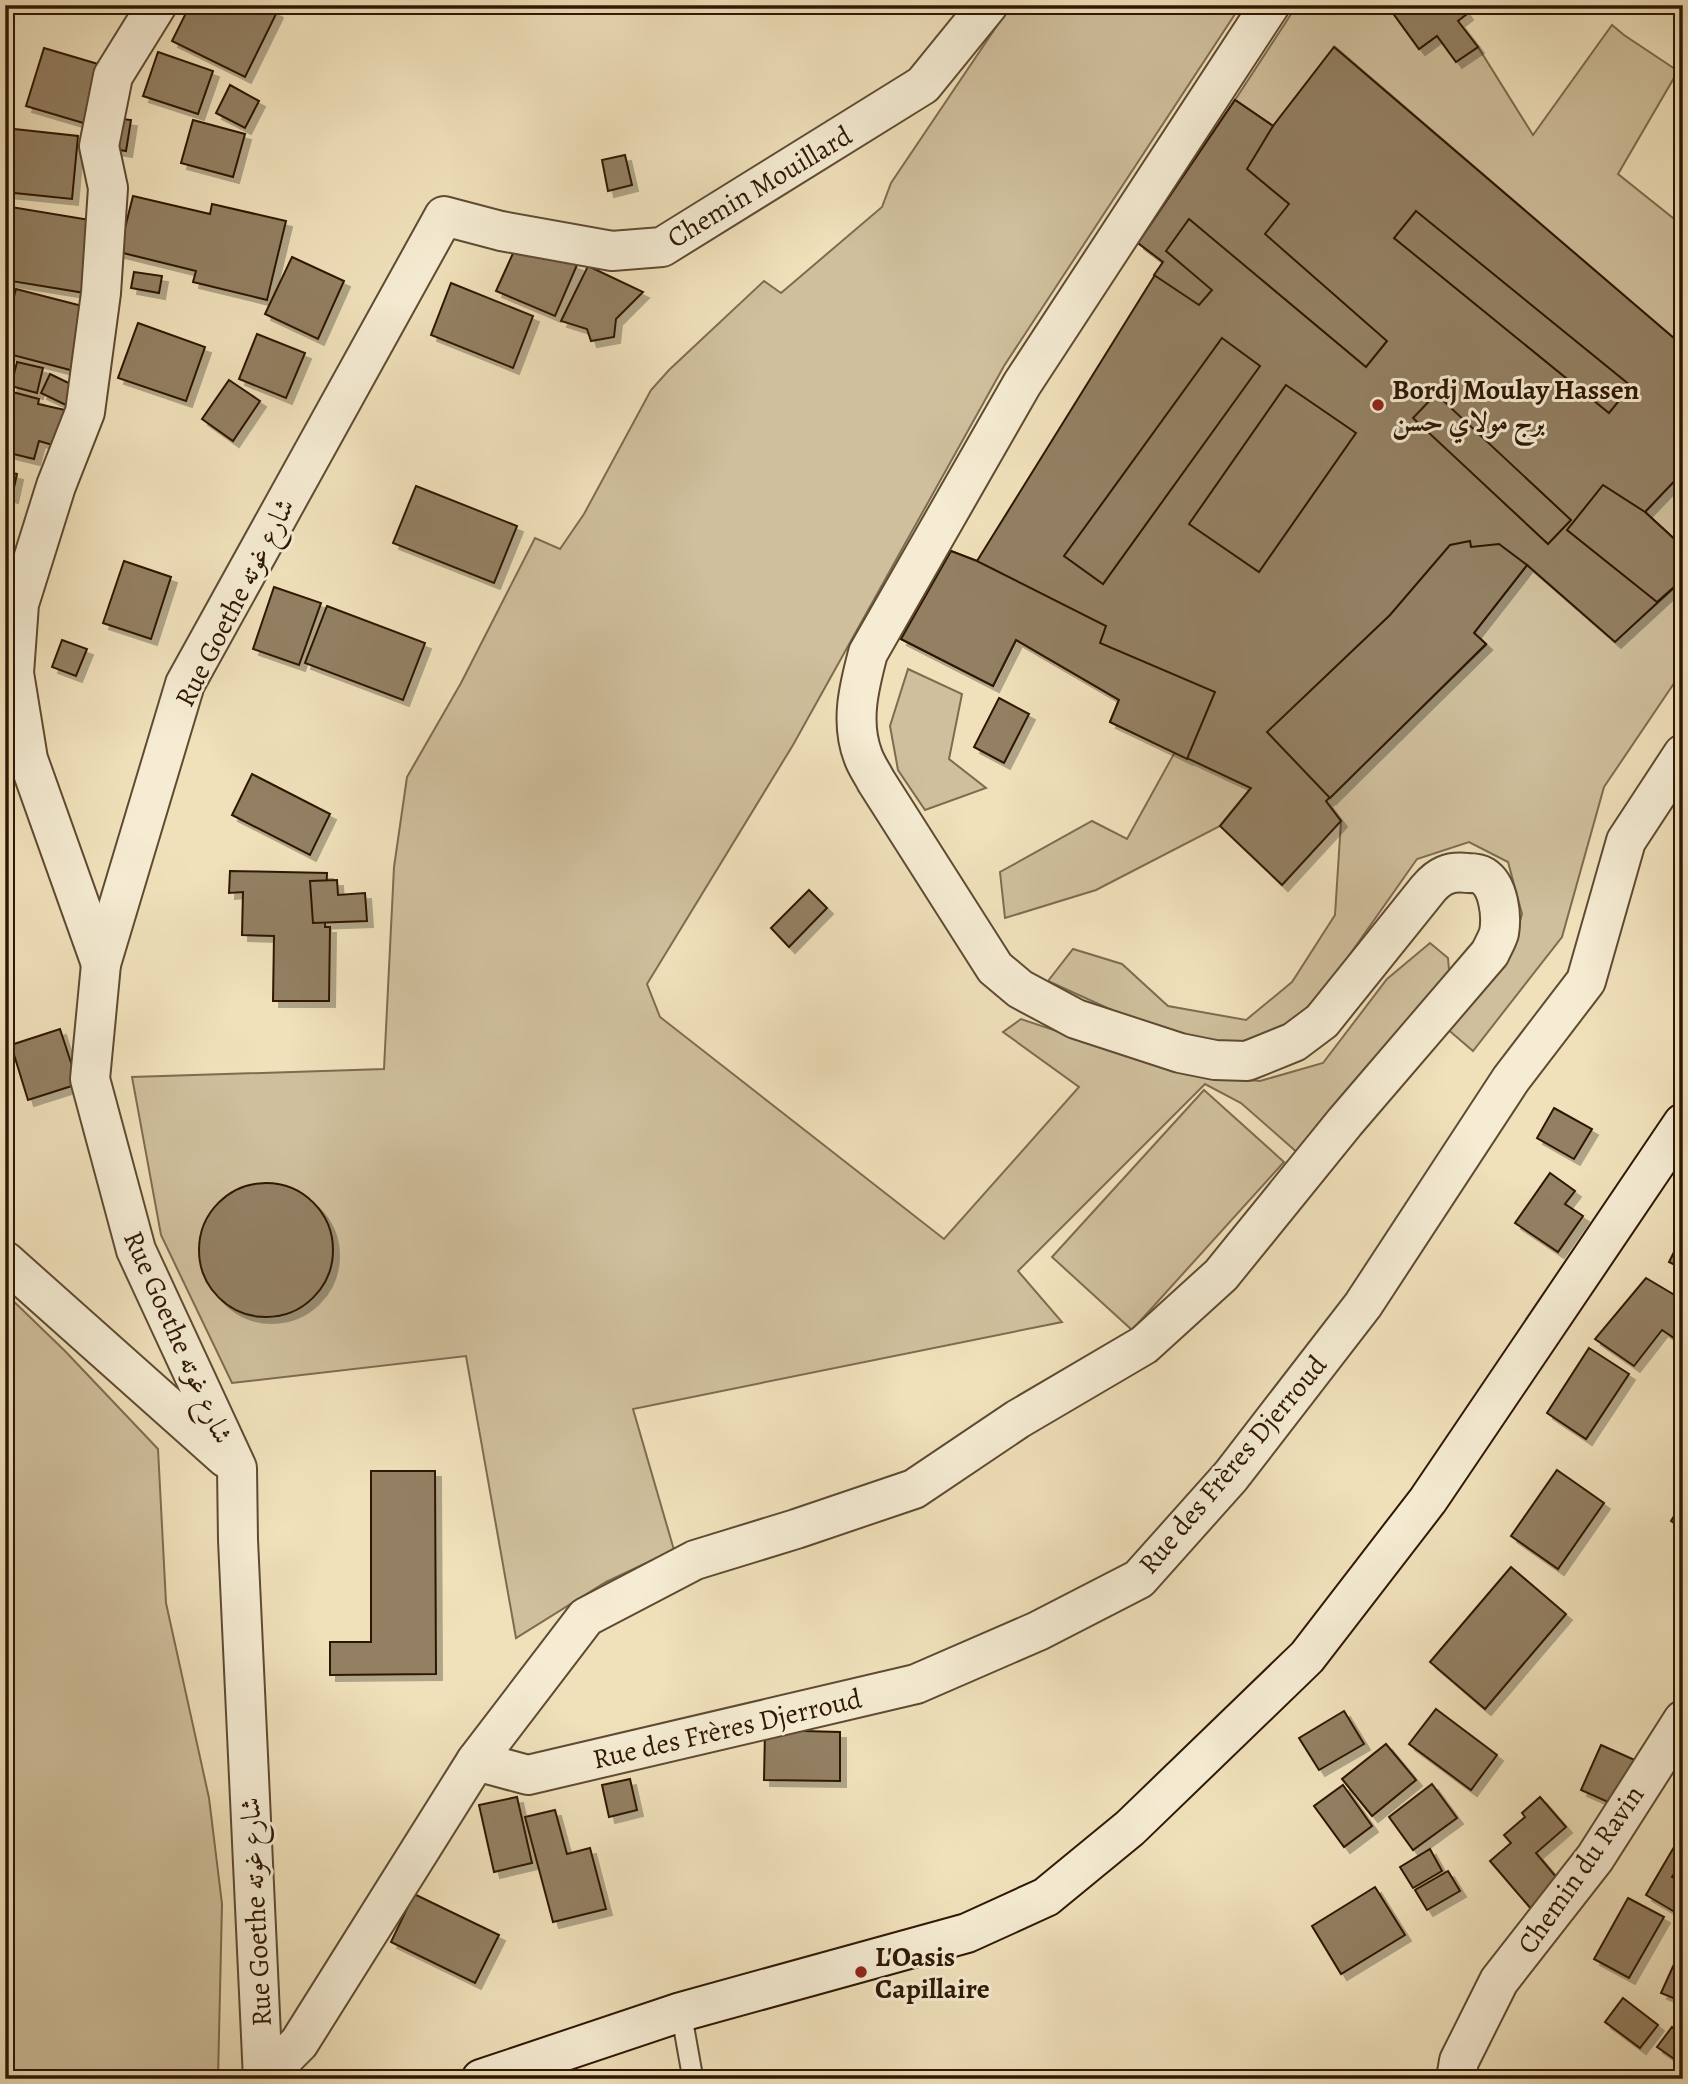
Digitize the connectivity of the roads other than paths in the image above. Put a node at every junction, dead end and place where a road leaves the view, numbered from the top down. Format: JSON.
{"nodes":[{"id":1,"x":157,"y":5,"type":"edge"},
{"id":2,"x":988,"y":5,"type":"edge"},
{"id":3,"x":1270,"y":5,"type":"edge"},
{"id":4,"x":444,"y":216,"type":"joint"},
{"id":5,"x":1683,"y":754,"type":"edge"},
{"id":6,"x":101,"y":964,"type":"junction"},
{"id":7,"x":1683,"y":1123,"type":"edge"},
{"id":8,"x":5,"y":1261,"type":"edge"},
{"id":9,"x":237,"y":1468,"type":"junction"},
{"id":10,"x":1683,"y":1720,"type":"edge"},
{"id":11,"x":476,"y":1761,"type":"junction"},
{"id":12,"x":681,"y":2012,"type":"junction"},
{"id":13,"x":263,"y":2076,"type":"edge"},
{"id":14,"x":481,"y":2079,"type":"edge"},
{"id":15,"x":693,"y":2079,"type":"edge"},
{"id":16,"x":1456,"y":2079,"type":"edge"}],
"edges":[{"from":1,"to":6,"type":"street"},
{"from":2,"to":4,"type":"street","name":"Chemin Mouillard"},
{"from":3,"to":11,"type":"street"},
{"from":4,"to":6,"type":"street","name":"Rue Goethe شارع غوته"},
{"from":5,"to":11,"type":"street","name":"Rue des Frères Djerroud"},
{"from":6,"to":9,"type":"street","name":"Rue Goethe شارع غوته"},
{"from":7,"to":12,"type":"street"},
{"from":8,"to":9,"type":"street"},
{"from":9,"to":13,"type":"street","name":"Rue Goethe شارع غوته"},
{"from":10,"to":16,"type":"street","name":"Chemin du Ravin"},
{"from":11,"to":13,"type":"street"},
{"from":12,"to":14,"type":"street"},
{"from":12,"to":15,"type":"lane"}]}
